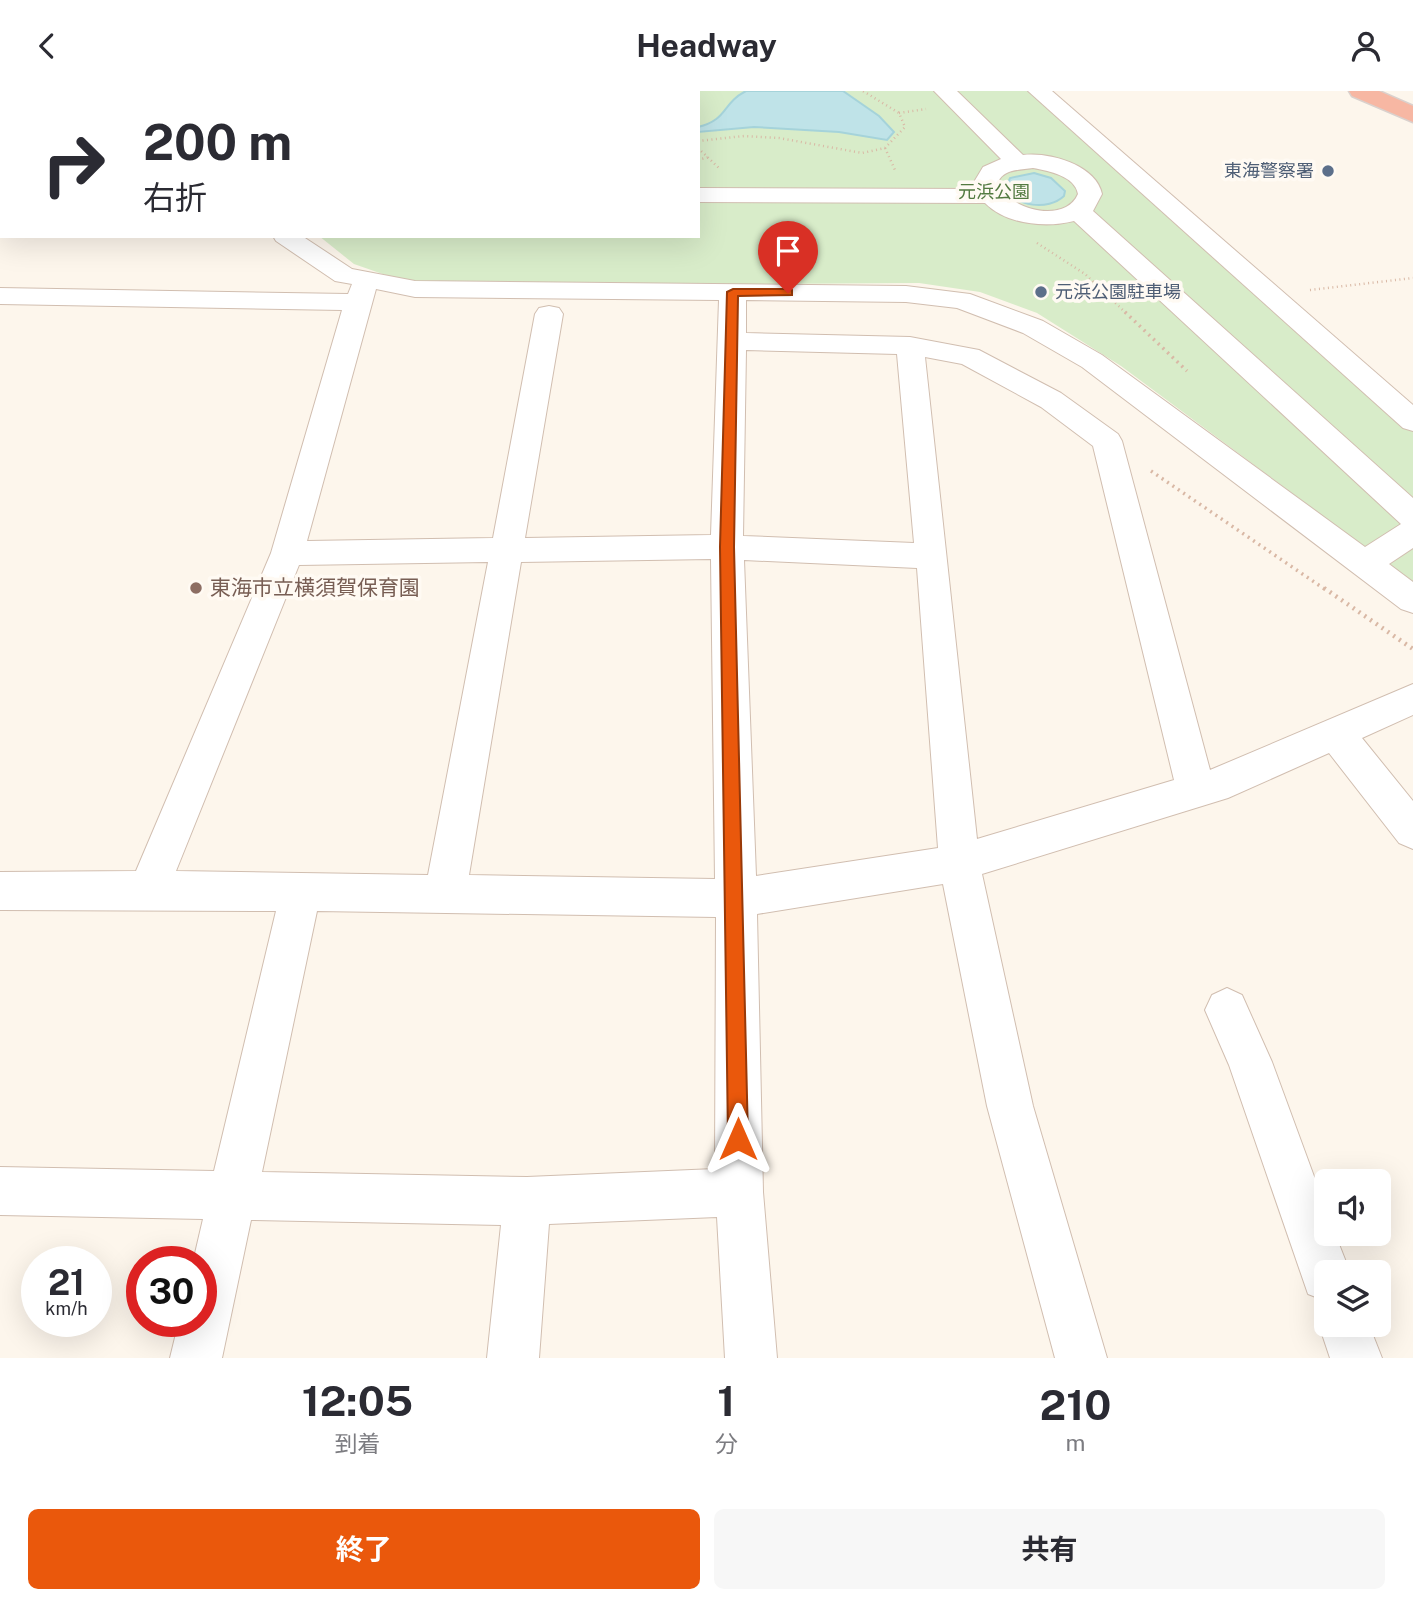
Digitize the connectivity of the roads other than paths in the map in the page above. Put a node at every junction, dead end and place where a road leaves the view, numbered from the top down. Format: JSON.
{"nodes":[{"id":1,"x":944,"y":91,"type":"edge"},
{"id":2,"x":1040,"y":91,"type":"edge"},
{"id":3,"x":1360,"y":91,"type":"edge"},
{"id":4,"x":1393,"y":91,"type":"edge"},
{"id":5,"x":1413,"y":100,"type":"edge"},
{"id":6,"x":1413,"y":115,"type":"edge"},
{"id":7,"x":1017,"y":162,"type":"junction"},
{"id":8,"x":700,"y":195,"type":"edge"},
{"id":9,"x":989,"y":196,"type":"junction"},
{"id":10,"x":1078,"y":211,"type":"junction"},
{"id":11,"x":288,"y":238,"type":"edge"},
{"id":12,"x":363,"y":291,"type":"junction"},
{"id":13,"x":733,"y":292,"type":"junction"},
{"id":14,"x":0,"y":296,"type":"edge"},
{"id":15,"x":548,"y":314,"type":"dead end"},
{"id":16,"x":731,"y":341,"type":"junction"},
{"id":17,"x":910,"y":346,"type":"junction"},
{"id":18,"x":1413,"y":421,"type":"edge"},
{"id":19,"x":1413,"y":516,"type":"edge"},
{"id":20,"x":1413,"y":532,"type":"edge"},
{"id":21,"x":727,"y":547,"type":"junction"},
{"id":22,"x":508,"y":550,"type":"junction"},
{"id":23,"x":287,"y":553,"type":"junction"},
{"id":24,"x":932,"y":556,"type":"junction"},
{"id":25,"x":1377,"y":556,"type":"dead end"},
{"id":26,"x":1413,"y":600,"type":"edge"},
{"id":27,"x":1413,"y":699,"type":"edge"},
{"id":28,"x":1336,"y":734,"type":"junction"},
{"id":29,"x":1196,"y":790,"type":"junction"},
{"id":30,"x":1413,"y":831,"type":"edge"},
{"id":31,"x":959,"y":863,"type":"junction"},
{"id":32,"x":148,"y":890,"type":"junction"},
{"id":33,"x":0,"y":891,"type":"edge"},
{"id":34,"x":301,"y":892,"type":"junction"},
{"id":35,"x":444,"y":894,"type":"junction"},
{"id":36,"x":736,"y":898,"type":"junction"},
{"id":37,"x":1227,"y":1010,"type":"dead end"},
{"id":38,"x":0,"y":1191,"type":"edge"},
{"id":39,"x":739,"y":1192,"type":"junction"},
{"id":40,"x":235,"y":1195,"type":"junction"},
{"id":41,"x":527,"y":1201,"type":"junction"},
{"id":42,"x":1320,"y":1260,"type":"edge"},
{"id":43,"x":1348,"y":1337,"type":"edge"},
{"id":44,"x":196,"y":1358,"type":"edge"},
{"id":45,"x":513,"y":1358,"type":"edge"},
{"id":46,"x":751,"y":1358,"type":"edge"},
{"id":47,"x":1081,"y":1358,"type":"edge"},
{"id":48,"x":1356,"y":1358,"type":"edge"}],
"edges":[{"from":1,"to":7,"type":"street"},
{"from":2,"to":18,"type":"street"},
{"from":3,"to":6,"type":"highway"},
{"from":4,"to":5,"type":"highway"},
{"from":7,"to":9,"type":"street"},
{"from":7,"to":10,"type":"street"},
{"from":8,"to":9,"type":"street"},
{"from":9,"to":10,"type":"street"},
{"from":10,"to":19,"type":"street"},
{"from":11,"to":12,"type":"street"},
{"from":12,"to":13,"type":"street"},
{"from":12,"to":14,"type":"street"},
{"from":12,"to":23,"type":"street"},
{"from":13,"to":16,"type":"street"},
{"from":13,"to":26,"type":"street"},
{"from":15,"to":22,"type":"street"},
{"from":16,"to":17,"type":"street"},
{"from":16,"to":21,"type":"street"},
{"from":17,"to":24,"type":"street"},
{"from":17,"to":29,"type":"street"},
{"from":20,"to":25,"type":"street"},
{"from":21,"to":22,"type":"street"},
{"from":21,"to":24,"type":"street"},
{"from":21,"to":36,"type":"street"},
{"from":22,"to":23,"type":"street"},
{"from":22,"to":35,"type":"street"},
{"from":23,"to":32,"type":"street"},
{"from":24,"to":31,"type":"street"},
{"from":27,"to":28,"type":"street"},
{"from":28,"to":29,"type":"street"},
{"from":28,"to":30,"type":"street"},
{"from":29,"to":31,"type":"street"},
{"from":31,"to":36,"type":"street"},
{"from":31,"to":47,"type":"street"},
{"from":32,"to":33,"type":"street"},
{"from":32,"to":34,"type":"street"},
{"from":34,"to":35,"type":"street"},
{"from":34,"to":40,"type":"street"},
{"from":35,"to":36,"type":"street"},
{"from":36,"to":39,"type":"street"},
{"from":37,"to":42,"type":"street"},
{"from":38,"to":40,"type":"street"},
{"from":39,"to":41,"type":"street"},
{"from":39,"to":46,"type":"street"},
{"from":40,"to":41,"type":"street"},
{"from":40,"to":44,"type":"street"},
{"from":41,"to":45,"type":"street"},
{"from":43,"to":48,"type":"street"}]}
